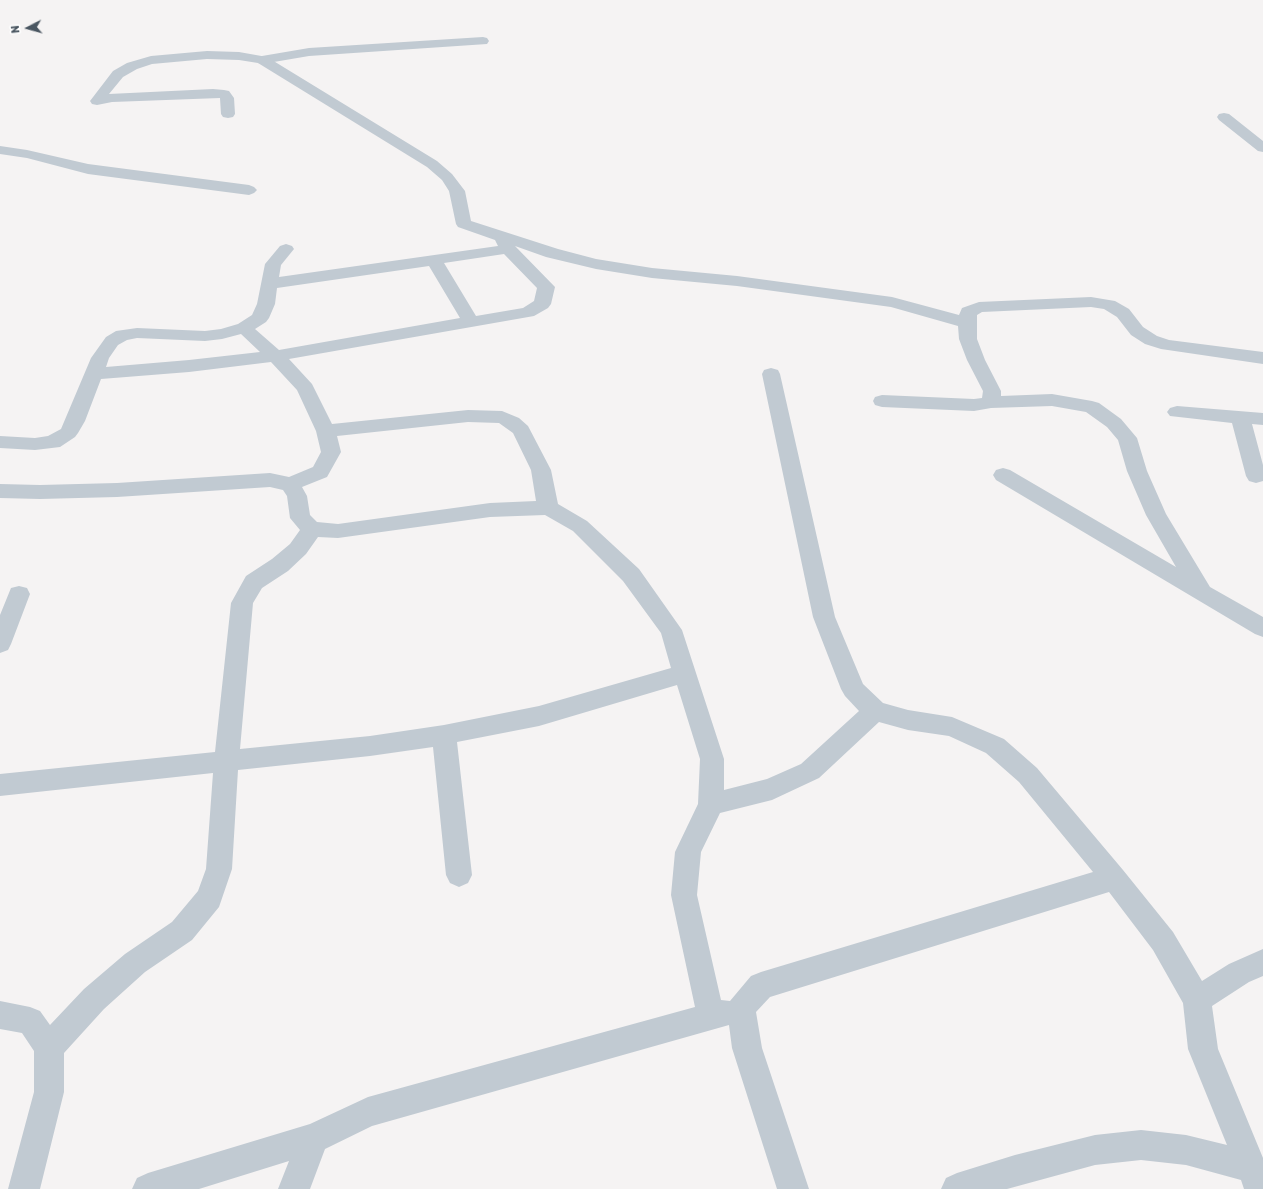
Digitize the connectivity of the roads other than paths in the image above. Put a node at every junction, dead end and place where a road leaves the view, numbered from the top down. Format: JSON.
{"nodes":[{"id":1,"x":483,"y":41,"type":"dead end"},
{"id":2,"x":262,"y":60,"type":"junction"},
{"id":3,"x":228,"y":114,"type":"dead end"},
{"id":4,"x":1224,"y":117,"type":"dead end"},
{"id":5,"x":1263,"y":148,"type":"edge"},
{"id":6,"x":0,"y":150,"type":"edge"},
{"id":7,"x":249,"y":190,"type":"dead end"},
{"id":8,"x":505,"y":243,"type":"junction"},
{"id":9,"x":286,"y":250,"type":"dead end"},
{"id":10,"x":434,"y":260,"type":"junction"},
{"id":11,"x":269,"y":284,"type":"junction"},
{"id":12,"x":472,"y":322,"type":"junction"},
{"id":13,"x":967,"y":323,"type":"junction"},
{"id":14,"x":244,"y":328,"type":"junction"},
{"id":15,"x":275,"y":356,"type":"junction"},
{"id":16,"x":1263,"y":358,"type":"edge"},
{"id":17,"x":93,"y":374,"type":"junction"},
{"id":18,"x":771,"y":374,"type":"dead end"},
{"id":19,"x":882,"y":402,"type":"dead end"},
{"id":20,"x":990,"y":402,"type":"junction"},
{"id":21,"x":1176,"y":412,"type":"dead end"},
{"id":22,"x":1240,"y":417,"type":"junction"},
{"id":23,"x":1263,"y":419,"type":"edge"},
{"id":24,"x":326,"y":431,"type":"junction"},
{"id":25,"x":0,"y":442,"type":"edge"},
{"id":26,"x":1003,"y":475,"type":"dead end"},
{"id":27,"x":1256,"y":476,"type":"dead end"},
{"id":28,"x":290,"y":484,"type":"junction"},
{"id":29,"x":0,"y":491,"type":"edge"},
{"id":30,"x":548,"y":508,"type":"junction"},
{"id":31,"x":312,"y":529,"type":"junction"},
{"id":32,"x":1202,"y":593,"type":"junction"},
{"id":33,"x":19,"y":594,"type":"dead end"},
{"id":34,"x":1263,"y":628,"type":"edge"},
{"id":35,"x":0,"y":644,"type":"edge"},
{"id":36,"x":685,"y":673,"type":"junction"},
{"id":37,"x":875,"y":712,"type":"junction"},
{"id":38,"x":444,"y":735,"type":"junction"},
{"id":39,"x":226,"y":762,"type":"junction"},
{"id":40,"x":0,"y":785,"type":"edge"},
{"id":41,"x":711,"y":804,"type":"junction"},
{"id":42,"x":459,"y":875,"type":"dead end"},
{"id":43,"x":1114,"y":878,"type":"junction"},
{"id":44,"x":1263,"y":962,"type":"edge"},
{"id":45,"x":1197,"y":1000,"type":"junction"},
{"id":46,"x":741,"y":1008,"type":"junction"},
{"id":47,"x":0,"y":1015,"type":"edge"},
{"id":48,"x":710,"y":1016,"type":"junction"},
{"id":49,"x":50,"y":1047,"type":"junction"},
{"id":50,"x":314,"y":1138,"type":"junction"},
{"id":51,"x":1255,"y":1178,"type":"edge"},
{"id":52,"x":24,"y":1189,"type":"edge"},
{"id":53,"x":148,"y":1189,"type":"edge"},
{"id":54,"x":294,"y":1189,"type":"edge"},
{"id":55,"x":793,"y":1189,"type":"edge"},
{"id":56,"x":957,"y":1189,"type":"edge"}],
"edges":[{"from":1,"to":2,"type":"lane"},
{"from":2,"to":3,"type":"street"},
{"from":2,"to":8,"type":"street"},
{"from":4,"to":5,"type":"street"},
{"from":6,"to":7,"type":"street"},
{"from":8,"to":10,"type":"street"},
{"from":8,"to":12,"type":"street"},
{"from":8,"to":13,"type":"street"},
{"from":9,"to":11,"type":"street"},
{"from":10,"to":11,"type":"street"},
{"from":10,"to":12,"type":"street"},
{"from":11,"to":14,"type":"street"},
{"from":12,"to":15,"type":"street"},
{"from":13,"to":16,"type":"street"},
{"from":13,"to":20,"type":"street"},
{"from":14,"to":15,"type":"street"},
{"from":14,"to":17,"type":"street"},
{"from":15,"to":17,"type":"street"},
{"from":15,"to":24,"type":"street"},
{"from":17,"to":25,"type":"street"},
{"from":18,"to":37,"type":"street"},
{"from":19,"to":20,"type":"street"},
{"from":20,"to":32,"type":"street"},
{"from":21,"to":22,"type":"street"},
{"from":22,"to":23,"type":"street"},
{"from":22,"to":27,"type":"street"},
{"from":24,"to":28,"type":"street"},
{"from":24,"to":30,"type":"street"},
{"from":26,"to":32,"type":"street"},
{"from":28,"to":29,"type":"street"},
{"from":28,"to":31,"type":"street"},
{"from":30,"to":31,"type":"street"},
{"from":30,"to":36,"type":"street"},
{"from":31,"to":39,"type":"street"},
{"from":32,"to":34,"type":"street"},
{"from":33,"to":35,"type":"street"},
{"from":36,"to":38,"type":"street"},
{"from":36,"to":41,"type":"street"},
{"from":37,"to":41,"type":"street"},
{"from":37,"to":43,"type":"street"},
{"from":38,"to":39,"type":"street"},
{"from":38,"to":42,"type":"street"},
{"from":39,"to":40,"type":"street"},
{"from":39,"to":49,"type":"street"},
{"from":41,"to":48,"type":"street"},
{"from":43,"to":45,"type":"street"},
{"from":43,"to":46,"type":"street"},
{"from":44,"to":45,"type":"street"},
{"from":45,"to":51,"type":"street"},
{"from":46,"to":48,"type":"street"},
{"from":46,"to":55,"type":"street"},
{"from":47,"to":49,"type":"street"},
{"from":48,"to":50,"type":"street"},
{"from":49,"to":52,"type":"street"},
{"from":50,"to":53,"type":"street"},
{"from":50,"to":54,"type":"street"},
{"from":51,"to":56,"type":"street"}]}
